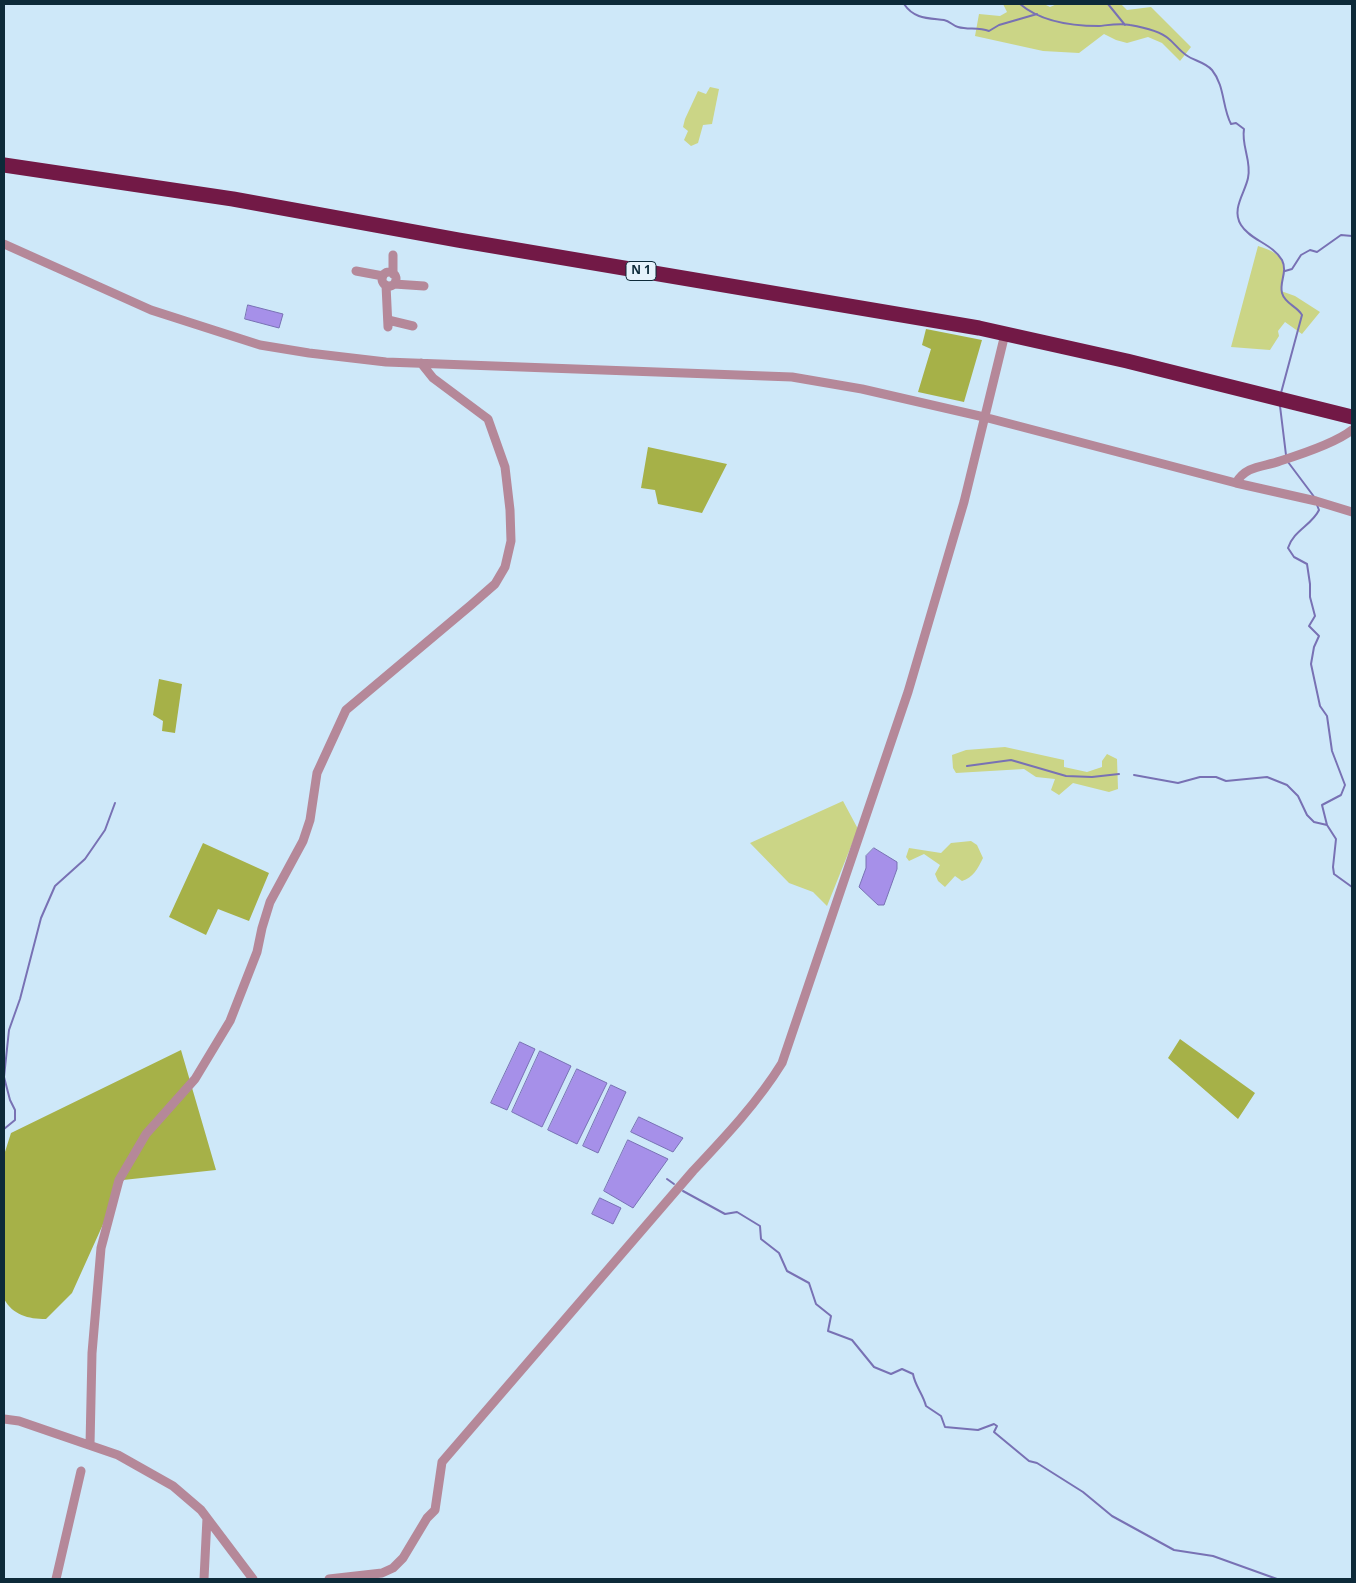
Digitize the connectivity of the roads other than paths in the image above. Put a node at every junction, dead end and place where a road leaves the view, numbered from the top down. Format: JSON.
{"nodes":[{"id":1,"x":4,"y":165,"type":"edge"},
{"id":2,"x":4,"y":244,"type":"edge"},
{"id":3,"x":393,"y":255,"type":"dead end"},
{"id":4,"x":356,"y":271,"type":"dead end"},
{"id":5,"x":388,"y":282,"type":"junction"},
{"id":6,"x":424,"y":286,"type":"dead end"},
{"id":7,"x":413,"y":326,"type":"dead end"},
{"id":8,"x":1005,"y":334,"type":"junction"},
{"id":9,"x":421,"y":363,"type":"junction"},
{"id":10,"x":1352,"y":417,"type":"edge"},
{"id":11,"x":984,"y":418,"type":"junction"},
{"id":12,"x":1352,"y":430,"type":"edge"},
{"id":13,"x":1236,"y":482,"type":"junction"},
{"id":14,"x":1352,"y":512,"type":"edge"},
{"id":15,"x":4,"y":1419,"type":"edge"},
{"id":16,"x":90,"y":1445,"type":"junction"},
{"id":17,"x":81,"y":1471,"type":"dead end"},
{"id":18,"x":207,"y":1518,"type":"junction"},
{"id":19,"x":56,"y":1579,"type":"edge"},
{"id":20,"x":204,"y":1579,"type":"edge"},
{"id":21,"x":253,"y":1579,"type":"edge"},
{"id":22,"x":329,"y":1579,"type":"edge"}],
"edges":[{"from":1,"to":8,"type":"highway","number":"N 1"},
{"from":2,"to":9,"type":"street"},
{"from":3,"to":5,"type":"street"},
{"from":4,"to":5,"type":"street"},
{"from":5,"to":6,"type":"street"},
{"from":5,"to":7,"type":"street"},
{"from":8,"to":10,"type":"highway","number":"N 1"},
{"from":8,"to":11,"type":"street"},
{"from":9,"to":11,"type":"street"},
{"from":9,"to":16,"type":"street"},
{"from":11,"to":13,"type":"street"},
{"from":11,"to":22,"type":"street"},
{"from":12,"to":13,"type":"street"},
{"from":13,"to":14,"type":"street"},
{"from":15,"to":16,"type":"street"},
{"from":16,"to":18,"type":"street"},
{"from":17,"to":19,"type":"street"},
{"from":18,"to":20,"type":"street"},
{"from":18,"to":21,"type":"street"}]}
